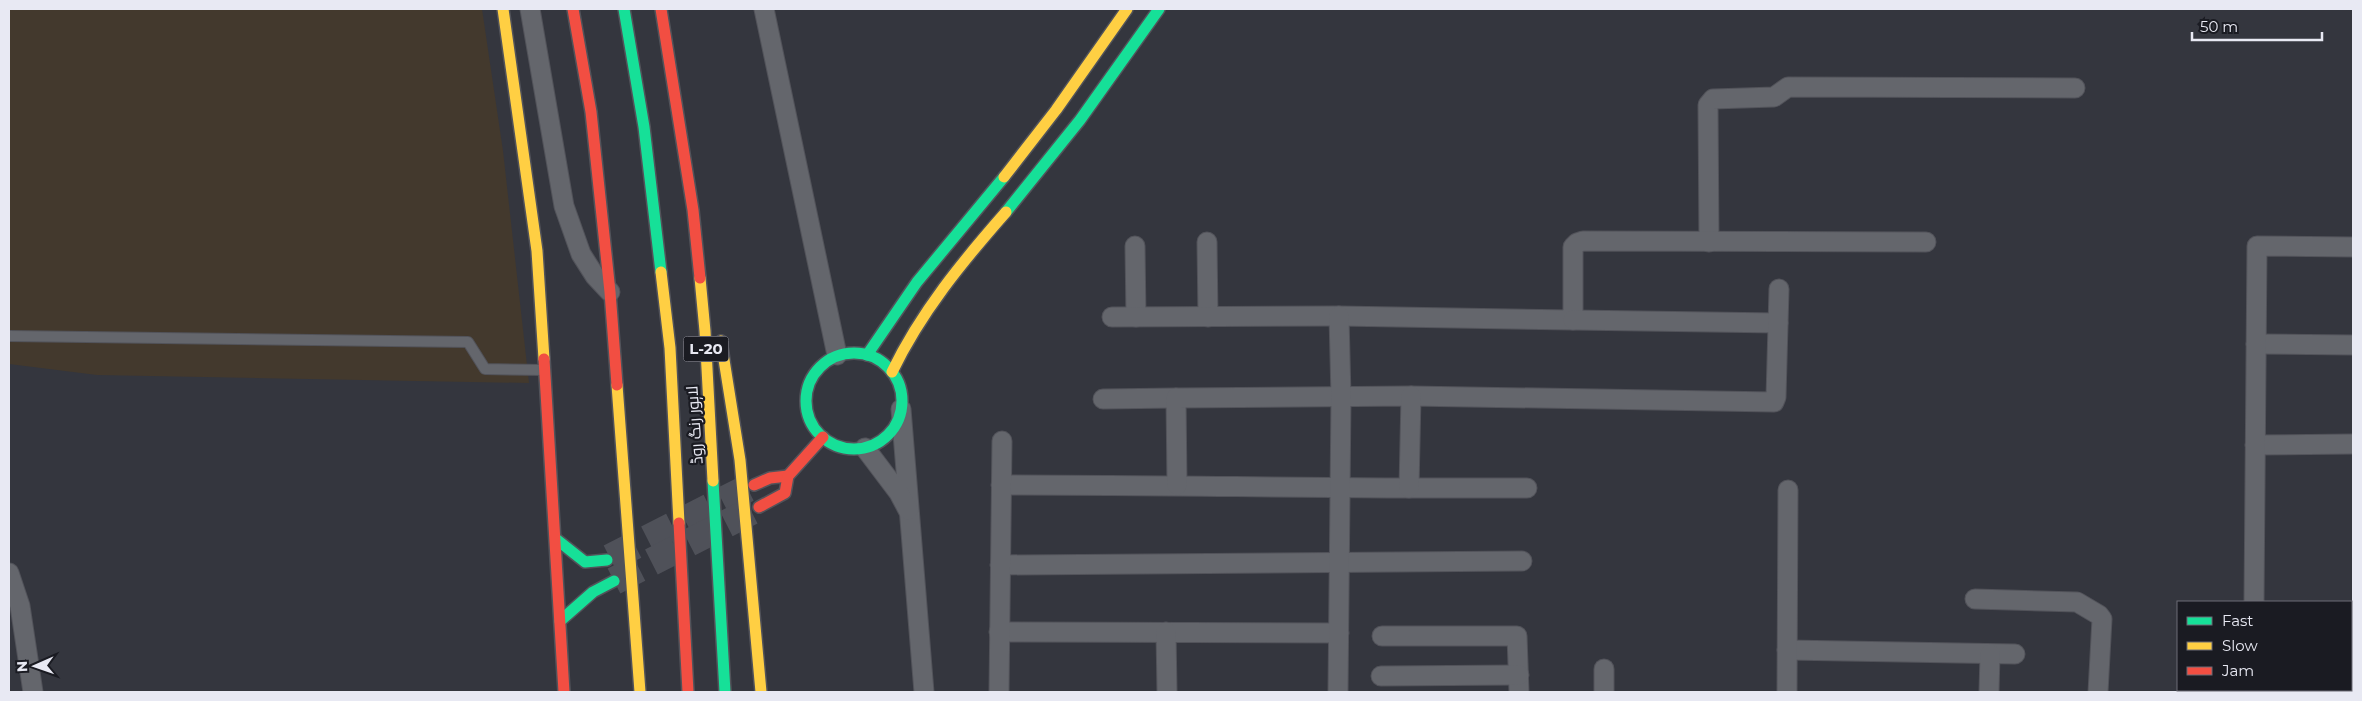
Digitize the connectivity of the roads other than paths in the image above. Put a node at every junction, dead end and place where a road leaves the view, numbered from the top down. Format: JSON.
{"nodes":[{"id":1,"x":503,"y":9,"type":"edge"},
{"id":2,"x":530,"y":9,"type":"edge"},
{"id":3,"x":573,"y":9,"type":"edge"},
{"id":4,"x":624,"y":9,"type":"edge"},
{"id":5,"x":660,"y":9,"type":"edge"},
{"id":6,"x":764,"y":9,"type":"edge"},
{"id":7,"x":1127,"y":9,"type":"edge"},
{"id":8,"x":1159,"y":9,"type":"edge"},
{"id":9,"x":2075,"y":88,"type":"dead end"},
{"id":10,"x":693,"y":210,"type":"junction"},
{"id":11,"x":1206,"y":242,"type":"dead end"},
{"id":12,"x":1709,"y":242,"type":"junction"},
{"id":13,"x":1926,"y":242,"type":"dead end"},
{"id":14,"x":1135,"y":246,"type":"dead end"},
{"id":15,"x":2353,"y":247,"type":"edge"},
{"id":16,"x":712,"y":289,"type":"dead end"},
{"id":17,"x":1779,"y":289,"type":"dead end"},
{"id":18,"x":610,"y":292,"type":"junction"},
{"id":19,"x":1339,"y":316,"type":"junction"},
{"id":20,"x":1112,"y":317,"type":"dead end"},
{"id":21,"x":1136,"y":317,"type":"junction"},
{"id":22,"x":1208,"y":317,"type":"junction"},
{"id":23,"x":1573,"y":320,"type":"junction"},
{"id":24,"x":1778,"y":323,"type":"junction"},
{"id":25,"x":719,"y":327,"type":"dead end"},
{"id":26,"x":9,"y":336,"type":"edge"},
{"id":27,"x":2256,"y":344,"type":"junction"},
{"id":28,"x":2353,"y":345,"type":"edge"},
{"id":29,"x":838,"y":355,"type":"junction"},
{"id":30,"x":867,"y":355,"type":"junction"},
{"id":31,"x":545,"y":370,"type":"junction"},
{"id":32,"x":892,"y":372,"type":"junction"},
{"id":33,"x":1411,"y":396,"type":"junction"},
{"id":34,"x":1341,"y":397,"type":"junction"},
{"id":35,"x":1176,"y":398,"type":"junction"},
{"id":36,"x":1103,"y":399,"type":"dead end"},
{"id":37,"x":901,"y":409,"type":"junction"},
{"id":38,"x":823,"y":437,"type":"junction"},
{"id":39,"x":1002,"y":441,"type":"dead end"},
{"id":40,"x":2353,"y":444,"type":"edge"},
{"id":41,"x":2255,"y":445,"type":"junction"},
{"id":42,"x":865,"y":448,"type":"junction"},
{"id":43,"x":788,"y":476,"type":"junction"},
{"id":44,"x":1001,"y":484,"type":"junction"},
{"id":45,"x":1177,"y":484,"type":"junction"},
{"id":46,"x":754,"y":485,"type":"tunnel mouth"},
{"id":47,"x":1340,"y":488,"type":"junction"},
{"id":48,"x":1409,"y":488,"type":"junction"},
{"id":49,"x":1527,"y":488,"type":"dead end"},
{"id":50,"x":1788,"y":490,"type":"dead end"},
{"id":51,"x":759,"y":507,"type":"tunnel mouth"},
{"id":52,"x":910,"y":513,"type":"junction"},
{"id":53,"x":556,"y":539,"type":"junction"},
{"id":54,"x":606,"y":560,"type":"tunnel mouth"},
{"id":55,"x":1522,"y":561,"type":"dead end"},
{"id":56,"x":585,"y":562,"type":"junction"},
{"id":57,"x":1341,"y":563,"type":"junction"},
{"id":58,"x":1000,"y":565,"type":"junction"},
{"id":59,"x":9,"y":573,"type":"edge"},
{"id":60,"x":614,"y":581,"type":"tunnel mouth"},
{"id":61,"x":593,"y":592,"type":"junction"},
{"id":62,"x":751,"y":596,"type":"junction"},
{"id":63,"x":1975,"y":599,"type":"dead end"},
{"id":64,"x":2254,"y":601,"type":"edge"},
{"id":65,"x":560,"y":621,"type":"junction"},
{"id":66,"x":999,"y":632,"type":"junction"},
{"id":67,"x":1166,"y":632,"type":"junction"},
{"id":68,"x":1339,"y":633,"type":"junction"},
{"id":69,"x":1382,"y":636,"type":"dead end"},
{"id":70,"x":1787,"y":650,"type":"junction"},
{"id":71,"x":1990,"y":654,"type":"junction"},
{"id":72,"x":2015,"y":654,"type":"dead end"},
{"id":73,"x":1604,"y":669,"type":"dead end"},
{"id":74,"x":1381,"y":676,"type":"dead end"},
{"id":75,"x":1519,"y":683,"type":"edge"},
{"id":76,"x":32,"y":692,"type":"edge"},
{"id":77,"x":564,"y":692,"type":"edge"},
{"id":78,"x":640,"y":692,"type":"edge"},
{"id":79,"x":688,"y":692,"type":"edge"},
{"id":80,"x":725,"y":692,"type":"edge"},
{"id":81,"x":761,"y":692,"type":"edge"},
{"id":82,"x":772,"y":692,"type":"edge"},
{"id":83,"x":924,"y":692,"type":"edge"},
{"id":84,"x":999,"y":692,"type":"edge"},
{"id":85,"x":1167,"y":692,"type":"edge"},
{"id":86,"x":1338,"y":692,"type":"edge"},
{"id":87,"x":1604,"y":692,"type":"edge"},
{"id":88,"x":1787,"y":692,"type":"edge"},
{"id":89,"x":1989,"y":692,"type":"edge"},
{"id":90,"x":2098,"y":692,"type":"edge"}],
"edges":[{"from":1,"to":31,"type":"main road"},
{"from":2,"to":18,"type":"street"},
{"from":3,"to":18,"type":"main road"},
{"from":4,"to":79,"type":"main road","name":"لاہور رنگ روڈ","number":"L-20"},
{"from":5,"to":10,"type":"main road","name":"لاہور رنگ روڈ","number":"L-20"},
{"from":6,"to":29,"type":"street"},
{"from":7,"to":30,"type":"main road"},
{"from":8,"to":32,"type":"main road"},
{"from":9,"to":12,"type":"street"},
{"from":10,"to":16,"type":"main road"},
{"from":10,"to":80,"type":"main road","name":"لاہور رنگ روڈ","number":"L-20"},
{"from":11,"to":22,"type":"street"},
{"from":12,"to":13,"type":"street"},
{"from":12,"to":23,"type":"street"},
{"from":14,"to":21,"type":"street"},
{"from":15,"to":27,"type":"street"},
{"from":17,"to":24,"type":"street"},
{"from":18,"to":78,"type":"main road"},
{"from":19,"to":22,"type":"street"},
{"from":19,"to":23,"type":"street"},
{"from":19,"to":34,"type":"street"},
{"from":20,"to":21,"type":"street"},
{"from":21,"to":22,"type":"street"},
{"from":23,"to":24,"type":"street"},
{"from":24,"to":33,"type":"street"},
{"from":25,"to":62,"type":"main road"},
{"from":26,"to":31,"type":"lane"},
{"from":27,"to":28,"type":"street"},
{"from":27,"to":41,"type":"street"},
{"from":29,"to":30,"type":"main road"},
{"from":29,"to":38,"type":"main road"},
{"from":30,"to":32,"type":"main road"},
{"from":31,"to":53,"type":"main road"},
{"from":32,"to":37,"type":"main road"},
{"from":33,"to":34,"type":"street"},
{"from":33,"to":48,"type":"street"},
{"from":34,"to":35,"type":"street"},
{"from":34,"to":47,"type":"street"},
{"from":35,"to":36,"type":"street"},
{"from":35,"to":45,"type":"street"},
{"from":37,"to":42,"type":"main road"},
{"from":37,"to":52,"type":"street"},
{"from":38,"to":42,"type":"main road"},
{"from":38,"to":43,"type":"main road"},
{"from":39,"to":44,"type":"street"},
{"from":40,"to":41,"type":"street"},
{"from":41,"to":64,"type":"street"},
{"from":42,"to":52,"type":"street"},
{"from":43,"to":46,"type":"main road"},
{"from":43,"to":51,"type":"main road"},
{"from":44,"to":45,"type":"street"},
{"from":44,"to":58,"type":"street"},
{"from":45,"to":47,"type":"street"},
{"from":47,"to":48,"type":"street"},
{"from":47,"to":57,"type":"street"},
{"from":48,"to":49,"type":"street"},
{"from":50,"to":70,"type":"street"},
{"from":52,"to":83,"type":"street"},
{"from":53,"to":56,"type":"main road"},
{"from":53,"to":65,"type":"main road"},
{"from":54,"to":56,"type":"main road"},
{"from":55,"to":57,"type":"street"},
{"from":56,"to":61,"type":"main road"},
{"from":57,"to":58,"type":"street"},
{"from":57,"to":68,"type":"street"},
{"from":58,"to":66,"type":"street"},
{"from":59,"to":76,"type":"street"},
{"from":60,"to":61,"type":"main road"},
{"from":61,"to":65,"type":"main road"},
{"from":62,"to":81,"type":"main road"},
{"from":62,"to":82,"type":"main road"},
{"from":63,"to":90,"type":"street"},
{"from":65,"to":77,"type":"main road"},
{"from":66,"to":67,"type":"street"},
{"from":66,"to":84,"type":"street"},
{"from":67,"to":68,"type":"street"},
{"from":67,"to":85,"type":"street"},
{"from":68,"to":86,"type":"street"},
{"from":69,"to":75,"type":"street"},
{"from":70,"to":71,"type":"street"},
{"from":70,"to":88,"type":"street"},
{"from":71,"to":72,"type":"street"},
{"from":71,"to":89,"type":"street"},
{"from":73,"to":87,"type":"street"},
{"from":74,"to":75,"type":"street"}]}
